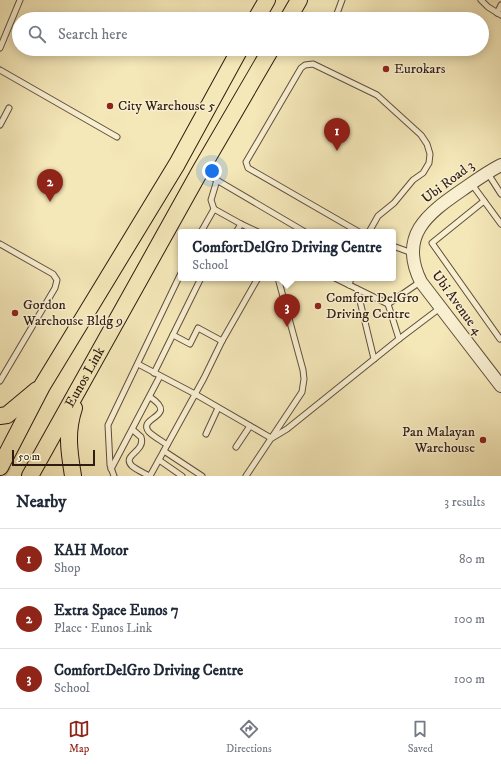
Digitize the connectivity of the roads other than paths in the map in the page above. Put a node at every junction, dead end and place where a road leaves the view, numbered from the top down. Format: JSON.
{"nodes":[{"id":1,"x":20,"y":0,"type":"edge"},
{"id":2,"x":267,"y":0,"type":"edge"},
{"id":3,"x":298,"y":0,"type":"edge"},
{"id":4,"x":342,"y":0,"type":"edge"},
{"id":5,"x":482,"y":0,"type":"edge"},
{"id":6,"x":501,"y":5,"type":"edge"},
{"id":7,"x":15,"y":12,"type":"edge"},
{"id":8,"x":260,"y":12,"type":"edge"},
{"id":9,"x":292,"y":12,"type":"edge"},
{"id":10,"x":338,"y":12,"type":"edge"},
{"id":11,"x":499,"y":14,"type":"edge"},
{"id":12,"x":12,"y":19,"type":"edge"},
{"id":13,"x":0,"y":48,"type":"edge"},
{"id":14,"x":236,"y":56,"type":"edge"},
{"id":15,"x":267,"y":56,"type":"edge"},
{"id":16,"x":0,"y":70,"type":"edge"},
{"id":17,"x":9,"y":108,"type":"dead end"},
{"id":18,"x":0,"y":125,"type":"edge"},
{"id":19,"x":117,"y":137,"type":"dead end"},
{"id":20,"x":501,"y":165,"type":"edge"},
{"id":21,"x":200,"y":171,"type":"junction"},
{"id":22,"x":487,"y":172,"type":"junction"},
{"id":23,"x":217,"y":180,"type":"junction"},
{"id":24,"x":471,"y":183,"type":"junction"},
{"id":25,"x":501,"y":194,"type":"edge"},
{"id":26,"x":484,"y":201,"type":"junction"},
{"id":27,"x":214,"y":209,"type":"junction"},
{"id":28,"x":241,"y":224,"type":"junction"},
{"id":29,"x":501,"y":224,"type":"edge"},
{"id":30,"x":202,"y":229,"type":"edge"},
{"id":31,"x":238,"y":229,"type":"edge"},
{"id":32,"x":252,"y":229,"type":"edge"},
{"id":33,"x":301,"y":229,"type":"edge"},
{"id":34,"x":354,"y":229,"type":"edge"},
{"id":35,"x":371,"y":229,"type":"edge"},
{"id":36,"x":0,"y":244,"type":"edge"},
{"id":37,"x":396,"y":247,"type":"edge"},
{"id":38,"x":413,"y":253,"type":"junction"},
{"id":39,"x":178,"y":279,"type":"edge"},
{"id":40,"x":199,"y":281,"type":"edge"},
{"id":41,"x":255,"y":281,"type":"edge"},
{"id":42,"x":279,"y":281,"type":"edge"},
{"id":43,"x":341,"y":281,"type":"edge"},
{"id":44,"x":350,"y":281,"type":"edge"},
{"id":45,"x":421,"y":282,"type":"junction"},
{"id":46,"x":349,"y":285,"type":"junction"},
{"id":47,"x":356,"y":289,"type":"junction"},
{"id":48,"x":388,"y":304,"type":"junction"},
{"id":49,"x":440,"y":308,"type":"junction"},
{"id":50,"x":172,"y":335,"type":"junction"},
{"id":51,"x":399,"y":339,"type":"junction"},
{"id":52,"x":500,"y":339,"type":"dead end"},
{"id":53,"x":222,"y":341,"type":"junction"},
{"id":54,"x":374,"y":359,"type":"junction"},
{"id":55,"x":138,"y":364,"type":"junction"},
{"id":56,"x":154,"y":373,"type":"junction"},
{"id":57,"x":160,"y":376,"type":"junction"},
{"id":58,"x":498,"y":379,"type":"edge"},
{"id":59,"x":0,"y":381,"type":"edge"},
{"id":60,"x":42,"y":386,"type":"junction"},
{"id":61,"x":80,"y":387,"type":"junction"},
{"id":62,"x":195,"y":394,"type":"junction"},
{"id":63,"x":150,"y":397,"type":"junction"},
{"id":64,"x":218,"y":408,"type":"junction"},
{"id":65,"x":0,"y":416,"type":"edge"},
{"id":66,"x":250,"y":426,"type":"junction"},
{"id":67,"x":133,"y":430,"type":"junction"},
{"id":68,"x":206,"y":434,"type":"dead end"},
{"id":69,"x":271,"y":438,"type":"junction"},
{"id":70,"x":167,"y":445,"type":"junction"},
{"id":71,"x":236,"y":447,"type":"dead end"},
{"id":72,"x":164,"y":451,"type":"junction"},
{"id":73,"x":159,"y":460,"type":"junction"},
{"id":74,"x":0,"y":467,"type":"edge"},
{"id":75,"x":111,"y":469,"type":"junction"},
{"id":76,"x":30,"y":476,"type":"edge"},
{"id":77,"x":73,"y":476,"type":"edge"},
{"id":78,"x":114,"y":476,"type":"edge"},
{"id":79,"x":149,"y":476,"type":"edge"},
{"id":80,"x":182,"y":476,"type":"edge"},
{"id":81,"x":202,"y":476,"type":"edge"},
{"id":82,"x":246,"y":476,"type":"edge"}],
"edges":[{"from":1,"to":7,"type":"lane"},
{"from":2,"to":8,"type":"highway"},
{"from":3,"to":9,"type":"highway"},
{"from":4,"to":10,"type":"lane"},
{"from":5,"to":11,"type":"lane"},
{"from":6,"to":11,"type":"lane"},
{"from":12,"to":13,"type":"lane"},
{"from":14,"to":60,"type":"highway"},
{"from":15,"to":21,"type":"highway","name":"Eunos Link"},
{"from":16,"to":19,"type":"lane"},
{"from":17,"to":18,"type":"lane"},
{"from":20,"to":22,"type":"street","name":"Ubi Road 3"},
{"from":21,"to":23,"type":"lane"},
{"from":21,"to":61,"type":"highway","name":"Eunos Link"},
{"from":22,"to":24,"type":"street","name":"Ubi Road 3"},
{"from":22,"to":25,"type":"lane"},
{"from":23,"to":27,"type":"lane"},
{"from":23,"to":33,"type":"lane"},
{"from":24,"to":26,"type":"lane"},
{"from":24,"to":38,"type":"street","name":"Ubi Road 3"},
{"from":26,"to":29,"type":"lane"},
{"from":26,"to":52,"type":"lane"},
{"from":27,"to":28,"type":"lane"},
{"from":27,"to":30,"type":"lane"},
{"from":28,"to":31,"type":"lane"},
{"from":28,"to":32,"type":"lane"},
{"from":34,"to":35,"type":"lane"},
{"from":36,"to":59,"type":"lane"},
{"from":37,"to":38,"type":"lane"},
{"from":38,"to":45,"type":"street","name":"Ubi Avenue 4"},
{"from":39,"to":55,"type":"lane"},
{"from":40,"to":50,"type":"lane"},
{"from":41,"to":53,"type":"lane"},
{"from":42,"to":69,"type":"lane"},
{"from":43,"to":46,"type":"lane"},
{"from":44,"to":46,"type":"lane"},
{"from":45,"to":48,"type":"lane"},
{"from":45,"to":49,"type":"street","name":"Ubi Avenue 4"},
{"from":46,"to":47,"type":"lane"},
{"from":47,"to":48,"type":"lane"},
{"from":47,"to":54,"type":"lane"},
{"from":48,"to":51,"type":"lane"},
{"from":49,"to":51,"type":"lane"},
{"from":49,"to":58,"type":"street","name":"Ubi Avenue 4"},
{"from":50,"to":53,"type":"lane"},
{"from":50,"to":56,"type":"lane"},
{"from":51,"to":54,"type":"lane"},
{"from":53,"to":62,"type":"lane"},
{"from":54,"to":69,"type":"lane"},
{"from":55,"to":56,"type":"lane"},
{"from":55,"to":75,"type":"lane"},
{"from":56,"to":57,"type":"lane"},
{"from":57,"to":62,"type":"lane"},
{"from":57,"to":63,"type":"lane"},
{"from":60,"to":65,"type":"highway"},
{"from":60,"to":74,"type":"highway"},
{"from":61,"to":76,"type":"highway","name":"Eunos Link"},
{"from":61,"to":77,"type":"highway"},
{"from":62,"to":64,"type":"lane"},
{"from":62,"to":70,"type":"lane"},
{"from":63,"to":67,"type":"lane"},
{"from":63,"to":70,"type":"lane"},
{"from":64,"to":66,"type":"lane"},
{"from":64,"to":68,"type":"lane"},
{"from":66,"to":69,"type":"lane"},
{"from":66,"to":71,"type":"lane"},
{"from":67,"to":75,"type":"lane"},
{"from":67,"to":79,"type":"lane"},
{"from":69,"to":82,"type":"lane"},
{"from":70,"to":72,"type":"lane"},
{"from":72,"to":73,"type":"lane"},
{"from":72,"to":81,"type":"lane"},
{"from":73,"to":79,"type":"lane"},
{"from":73,"to":80,"type":"lane"},
{"from":75,"to":78,"type":"lane"}]}
